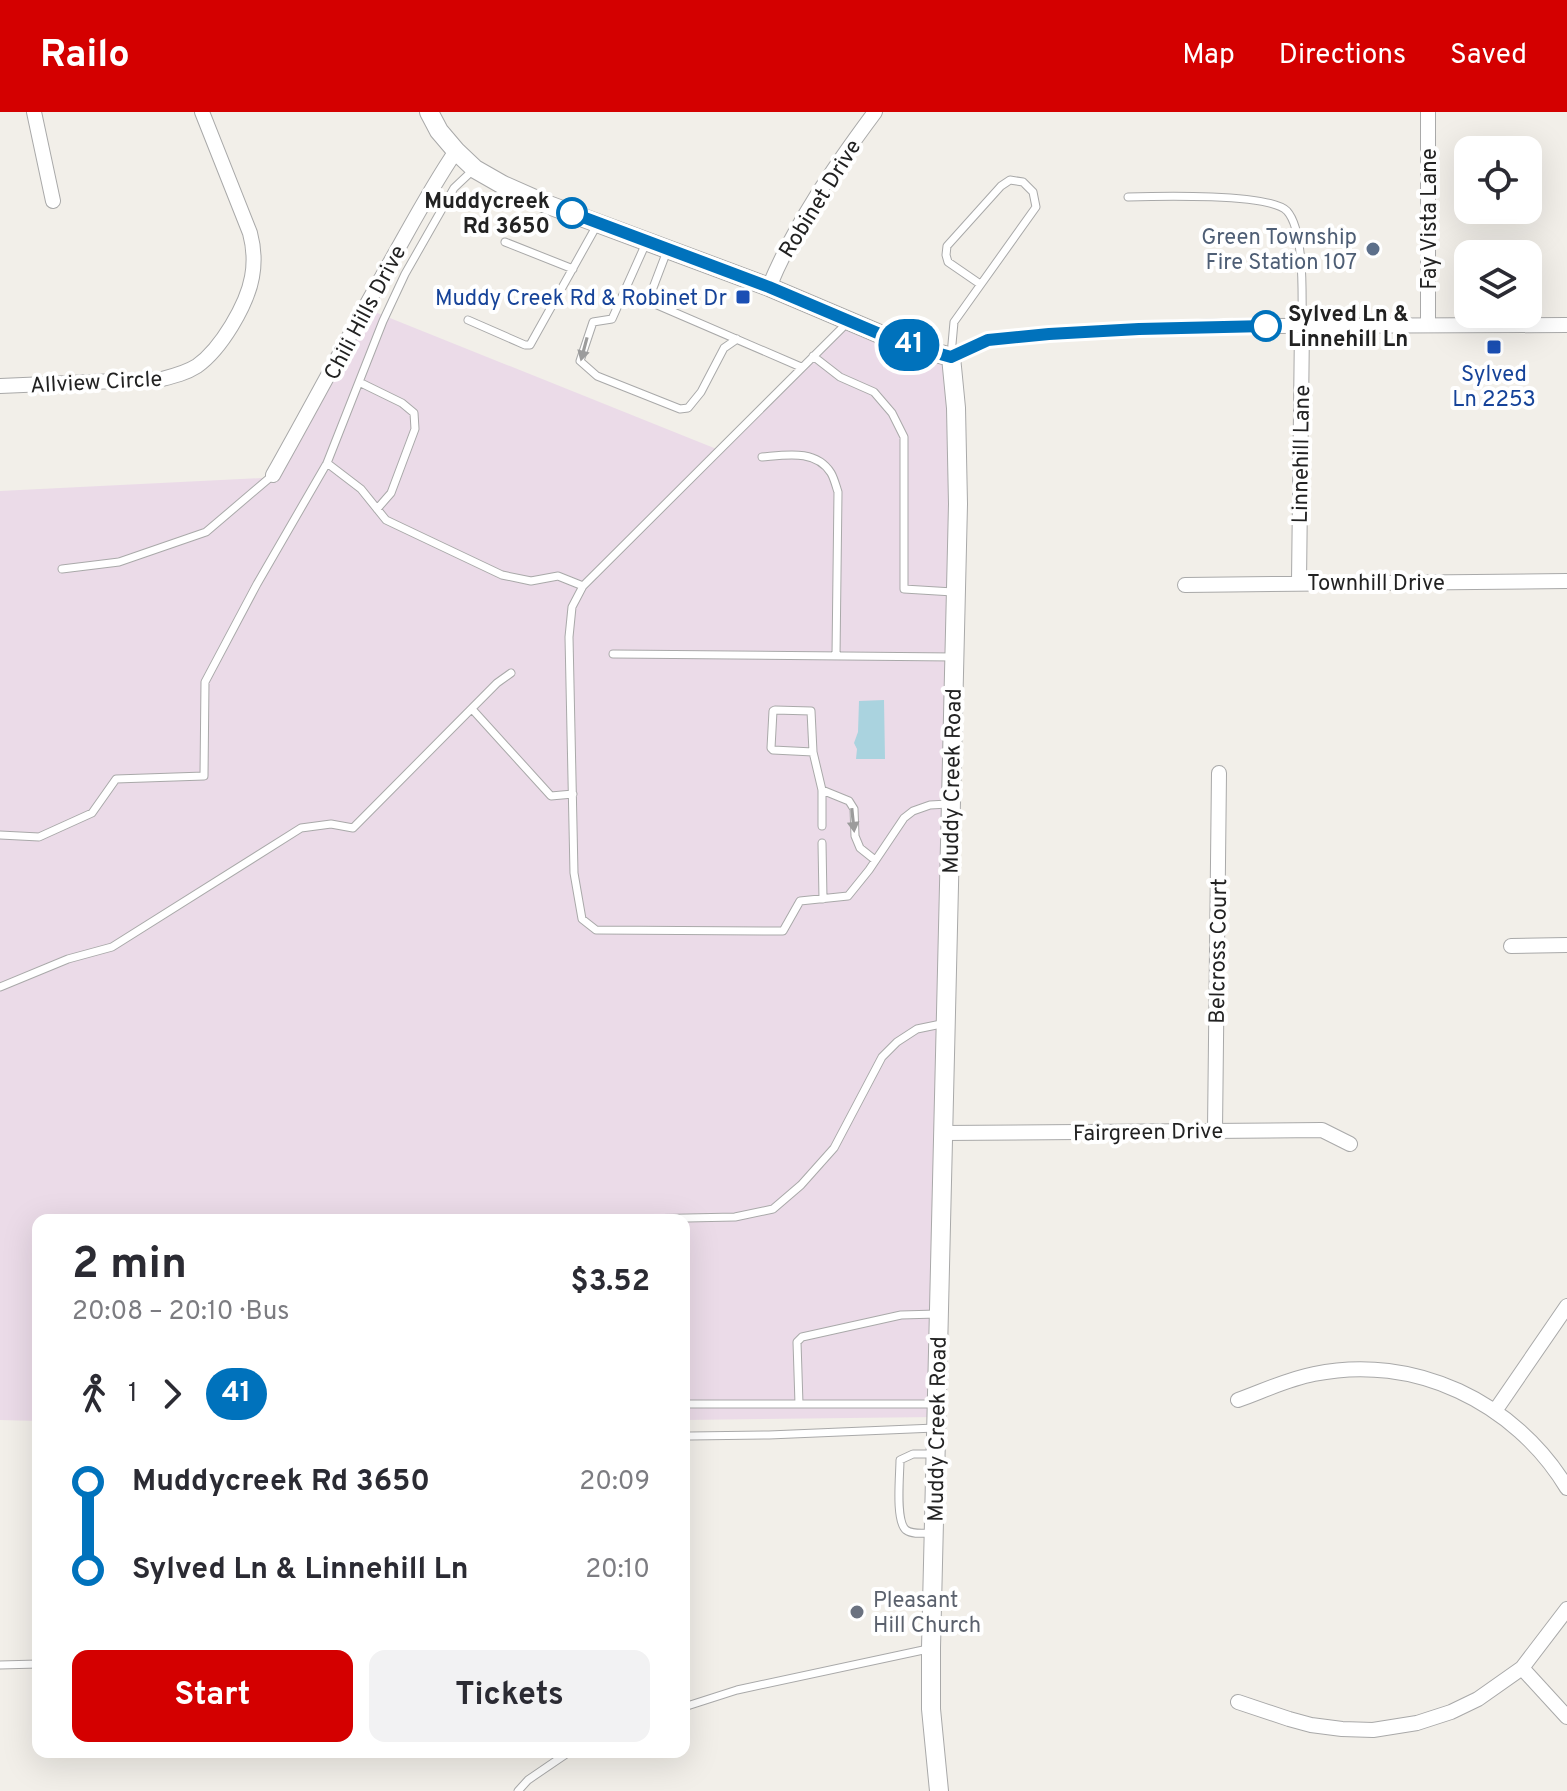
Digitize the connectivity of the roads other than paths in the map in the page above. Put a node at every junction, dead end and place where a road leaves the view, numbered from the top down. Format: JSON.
{"nodes":[{"id":1,"x":34,"y":112,"type":"edge"},
{"id":2,"x":202,"y":112,"type":"edge"},
{"id":3,"x":429,"y":112,"type":"edge"},
{"id":4,"x":875,"y":112,"type":"edge"},
{"id":5,"x":1428,"y":112,"type":"edge"},
{"id":6,"x":456,"y":151,"type":"junction"},
{"id":7,"x":475,"y":169,"type":"junction"},
{"id":8,"x":1128,"y":197,"type":"dead end"},
{"id":9,"x":53,"y":201,"type":"dead end"},
{"id":10,"x":598,"y":223,"type":"junction"},
{"id":11,"x":646,"y":241,"type":"junction"},
{"id":12,"x":505,"y":242,"type":"dead end"},
{"id":13,"x":668,"y":249,"type":"junction"},
{"id":14,"x":573,"y":269,"type":"junction"},
{"id":15,"x":980,"y":284,"type":"junction"},
{"id":16,"x":769,"y":287,"type":"junction"},
{"id":17,"x":468,"y":320,"type":"dead end"},
{"id":18,"x":848,"y":321,"type":"junction"},
{"id":19,"x":1428,"y":325,"type":"junction"},
{"id":20,"x":1567,"y":325,"type":"edge"},
{"id":21,"x":1302,"y":326,"type":"junction"},
{"id":22,"x":737,"y":339,"type":"junction"},
{"id":23,"x":813,"y":356,"type":"junction"},
{"id":24,"x":951,"y":357,"type":"junction"},
{"id":25,"x":801,"y":367,"type":"junction"},
{"id":26,"x":359,"y":382,"type":"junction"},
{"id":27,"x":0,"y":386,"type":"edge"},
{"id":28,"x":762,"y":457,"type":"dead end"},
{"id":29,"x":327,"y":463,"type":"junction"},
{"id":30,"x":273,"y":475,"type":"joint"},
{"id":31,"x":377,"y":509,"type":"junction"},
{"id":32,"x":62,"y":569,"type":"dead end"},
{"id":33,"x":1567,"y":581,"type":"edge"},
{"id":34,"x":1299,"y":582,"type":"junction"},
{"id":35,"x":1185,"y":585,"type":"dead end"},
{"id":36,"x":583,"y":586,"type":"junction"},
{"id":37,"x":955,"y":592,"type":"junction"},
{"id":38,"x":613,"y":654,"type":"dead end"},
{"id":39,"x":836,"y":656,"type":"junction"},
{"id":40,"x":954,"y":657,"type":"junction"},
{"id":41,"x":511,"y":673,"type":"dead end"},
{"id":42,"x":472,"y":709,"type":"junction"},
{"id":43,"x":813,"y":752,"type":"junction"},
{"id":44,"x":1219,"y":773,"type":"dead end"},
{"id":45,"x":822,"y":790,"type":"junction"},
{"id":46,"x":573,"y":794,"type":"junction"},
{"id":47,"x":951,"y":804,"type":"junction"},
{"id":48,"x":822,"y":826,"type":"dead end"},
{"id":49,"x":0,"y":835,"type":"edge"},
{"id":50,"x":822,"y":843,"type":"dead end"},
{"id":51,"x":875,"y":860,"type":"junction"},
{"id":52,"x":823,"y":899,"type":"junction"},
{"id":53,"x":1567,"y":945,"type":"edge"},
{"id":54,"x":1511,"y":946,"type":"dead end"},
{"id":55,"x":0,"y":987,"type":"edge"},
{"id":56,"x":946,"y":1023,"type":"junction"},
{"id":57,"x":1215,"y":1130,"type":"junction"},
{"id":58,"x":943,"y":1133,"type":"junction"},
{"id":59,"x":1350,"y":1144,"type":"dead end"},
{"id":60,"x":690,"y":1218,"type":"edge"},
{"id":61,"x":1567,"y":1306,"type":"edge"},
{"id":62,"x":939,"y":1314,"type":"junction"},
{"id":63,"x":1238,"y":1400,"type":"dead end"},
{"id":64,"x":690,"y":1404,"type":"edge"},
{"id":65,"x":799,"y":1404,"type":"junction"},
{"id":66,"x":937,"y":1404,"type":"junction"},
{"id":67,"x":1495,"y":1411,"type":"junction"},
{"id":68,"x":937,"y":1428,"type":"junction"},
{"id":69,"x":690,"y":1436,"type":"dead end"},
{"id":70,"x":936,"y":1454,"type":"junction"},
{"id":71,"x":1567,"y":1488,"type":"edge"},
{"id":72,"x":934,"y":1533,"type":"junction"},
{"id":73,"x":1567,"y":1609,"type":"edge"},
{"id":74,"x":931,"y":1648,"type":"junction"},
{"id":75,"x":32,"y":1664,"type":"edge"},
{"id":76,"x":0,"y":1665,"type":"edge"},
{"id":77,"x":1522,"y":1668,"type":"junction"},
{"id":78,"x":1238,"y":1702,"type":"dead end"},
{"id":79,"x":690,"y":1705,"type":"edge"},
{"id":80,"x":1567,"y":1717,"type":"edge"},
{"id":81,"x":560,"y":1758,"type":"edge"},
{"id":82,"x":518,"y":1791,"type":"edge"},
{"id":83,"x":939,"y":1791,"type":"edge"}],
"edges":[{"from":1,"to":9,"type":"street"},
{"from":2,"to":27,"type":"street","name":"Allview Circle"},
{"from":3,"to":6,"type":"street"},
{"from":4,"to":16,"type":"street","name":"Robinet Drive"},
{"from":5,"to":19,"type":"street","name":"Fay Vista Lane"},
{"from":6,"to":7,"type":"street"},
{"from":6,"to":30,"type":"street","name":"Chili Hills Drive"},
{"from":7,"to":10,"type":"street"},
{"from":7,"to":26,"type":"lane"},
{"from":8,"to":21,"type":"lane"},
{"from":10,"to":11,"type":"street"},
{"from":10,"to":14,"type":"lane"},
{"from":11,"to":13,"type":"street"},
{"from":11,"to":22,"type":"lane","one_way":true},
{"from":12,"to":14,"type":"lane"},
{"from":13,"to":16,"type":"street"},
{"from":13,"to":22,"type":"lane"},
{"from":14,"to":17,"type":"lane"},
{"from":15,"to":15,"type":"lane"},
{"from":15,"to":24,"type":"lane"},
{"from":16,"to":18,"type":"street"},
{"from":18,"to":23,"type":"lane"},
{"from":18,"to":24,"type":"street"},
{"from":19,"to":20,"type":"street"},
{"from":19,"to":21,"type":"street"},
{"from":21,"to":24,"type":"street"},
{"from":21,"to":34,"type":"street","name":"Linnehill Lane"},
{"from":22,"to":25,"type":"lane"},
{"from":23,"to":25,"type":"lane"},
{"from":23,"to":37,"type":"lane"},
{"from":24,"to":37,"type":"street","name":"Muddy Creek Road"},
{"from":25,"to":36,"type":"lane"},
{"from":26,"to":29,"type":"lane"},
{"from":26,"to":31,"type":"lane"},
{"from":28,"to":39,"type":"lane"},
{"from":29,"to":31,"type":"lane"},
{"from":29,"to":49,"type":"lane"},
{"from":30,"to":32,"type":"lane"},
{"from":31,"to":36,"type":"lane"},
{"from":33,"to":34,"type":"street","name":"Townhill Drive"},
{"from":34,"to":35,"type":"street","name":"Townhill Drive"},
{"from":36,"to":46,"type":"lane"},
{"from":37,"to":40,"type":"street","name":"Muddy Creek Road"},
{"from":38,"to":39,"type":"lane"},
{"from":39,"to":40,"type":"lane"},
{"from":40,"to":47,"type":"street","name":"Muddy Creek Road"},
{"from":41,"to":42,"type":"lane"},
{"from":42,"to":46,"type":"lane"},
{"from":42,"to":55,"type":"lane"},
{"from":43,"to":43,"type":"lane"},
{"from":43,"to":45,"type":"lane"},
{"from":44,"to":57,"type":"street","name":"Belcross Court"},
{"from":45,"to":48,"type":"lane"},
{"from":45,"to":51,"type":"lane","one_way":true},
{"from":46,"to":52,"type":"lane"},
{"from":47,"to":51,"type":"lane"},
{"from":47,"to":56,"type":"street","name":"Muddy Creek Road"},
{"from":50,"to":52,"type":"lane"},
{"from":51,"to":52,"type":"lane"},
{"from":53,"to":54,"type":"street"},
{"from":56,"to":58,"type":"street","name":"Muddy Creek Road"},
{"from":56,"to":60,"type":"lane"},
{"from":57,"to":58,"type":"street","name":"Fairgreen Drive"},
{"from":57,"to":59,"type":"street","name":"Fairgreen Drive"},
{"from":58,"to":62,"type":"street","name":"Muddy Creek Road"},
{"from":61,"to":67,"type":"street"},
{"from":62,"to":65,"type":"lane"},
{"from":62,"to":66,"type":"street","name":"Muddy Creek Road"},
{"from":63,"to":67,"type":"street"},
{"from":64,"to":65,"type":"lane"},
{"from":65,"to":66,"type":"lane"},
{"from":66,"to":68,"type":"street","name":"Muddy Creek Road"},
{"from":67,"to":71,"type":"street"},
{"from":68,"to":69,"type":"lane"},
{"from":68,"to":70,"type":"street","name":"Muddy Creek Road"},
{"from":70,"to":72,"type":"street","name":"Muddy Creek Road"},
{"from":70,"to":72,"type":"lane"},
{"from":72,"to":74,"type":"street","name":"Muddy Creek Road"},
{"from":73,"to":77,"type":"street"},
{"from":74,"to":79,"type":"lane"},
{"from":74,"to":83,"type":"street","name":"Muddy Creek Road"},
{"from":75,"to":76,"type":"lane"},
{"from":77,"to":78,"type":"street"},
{"from":77,"to":80,"type":"street"},
{"from":81,"to":82,"type":"lane"}]}
